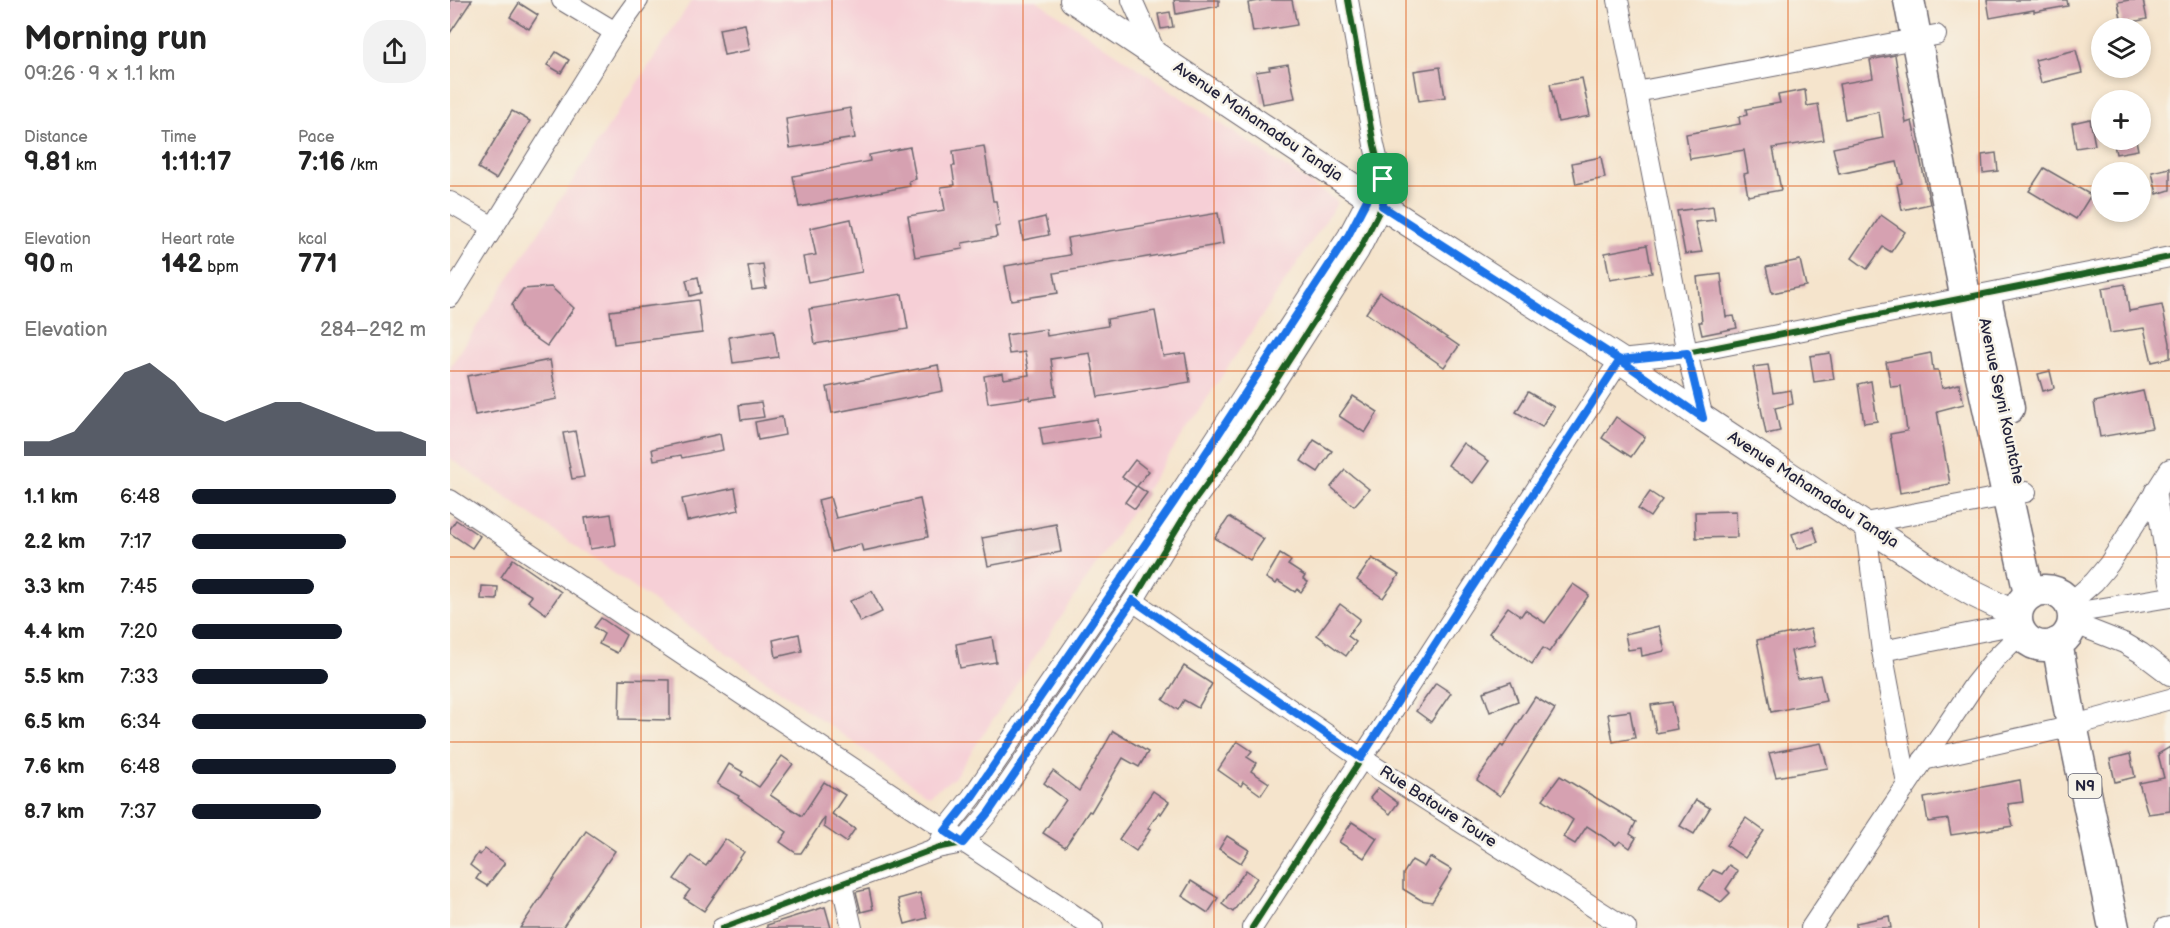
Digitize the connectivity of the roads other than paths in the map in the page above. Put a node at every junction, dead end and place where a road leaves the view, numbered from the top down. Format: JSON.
{"nodes":[{"id":1,"x":562,"y":0,"type":"edge"},
{"id":2,"x":638,"y":0,"type":"edge"},
{"id":3,"x":1073,"y":0,"type":"edge"},
{"id":4,"x":1132,"y":0,"type":"edge"},
{"id":5,"x":1348,"y":0,"type":"edge"},
{"id":6,"x":1618,"y":0,"type":"edge"},
{"id":7,"x":1909,"y":0,"type":"edge"},
{"id":8,"x":1929,"y":0,"type":"edge"},
{"id":9,"x":615,"y":32,"type":"junction"},
{"id":10,"x":1927,"y":37,"type":"junction"},
{"id":11,"x":1156,"y":54,"type":"junction"},
{"id":12,"x":1636,"y":92,"type":"junction"},
{"id":13,"x":1378,"y":194,"type":"junction"},
{"id":14,"x":450,"y":202,"type":"edge"},
{"id":15,"x":493,"y":227,"type":"junction"},
{"id":16,"x":2170,"y":257,"type":"edge"},
{"id":17,"x":1975,"y":296,"type":"junction"},
{"id":18,"x":450,"y":297,"type":"edge"},
{"id":19,"x":1290,"y":323,"type":"junction"},
{"id":20,"x":1306,"y":335,"type":"junction"},
{"id":21,"x":1687,"y":353,"type":"junction"},
{"id":22,"x":1620,"y":360,"type":"junction"},
{"id":23,"x":1703,"y":418,"type":"junction"},
{"id":24,"x":2170,"y":469,"type":"edge"},
{"id":25,"x":2155,"y":491,"type":"junction"},
{"id":26,"x":2017,"y":494,"type":"junction"},
{"id":27,"x":450,"y":500,"type":"edge"},
{"id":28,"x":1864,"y":523,"type":"junction"},
{"id":29,"x":2170,"y":582,"type":"edge"},
{"id":30,"x":2170,"y":597,"type":"edge"},
{"id":31,"x":1133,"y":600,"type":"junction"},
{"id":32,"x":2045,"y":618,"type":"junction"},
{"id":33,"x":1882,"y":651,"type":"junction"},
{"id":34,"x":2170,"y":675,"type":"edge"},
{"id":35,"x":2170,"y":699,"type":"edge"},
{"id":36,"x":2064,"y":728,"type":"junction"},
{"id":37,"x":1361,"y":758,"type":"junction"},
{"id":38,"x":1923,"y":760,"type":"junction"},
{"id":39,"x":1907,"y":784,"type":"junction"},
{"id":40,"x":2086,"y":839,"type":"junction"},
{"id":41,"x":941,"y":840,"type":"junction"},
{"id":42,"x":963,"y":843,"type":"junction"},
{"id":43,"x":842,"y":885,"type":"junction"},
{"id":44,"x":734,"y":926,"type":"edge"},
{"id":45,"x":2170,"y":927,"type":"edge"},
{"id":46,"x":852,"y":928,"type":"edge"},
{"id":47,"x":1093,"y":928,"type":"edge"},
{"id":48,"x":1252,"y":928,"type":"edge"},
{"id":49,"x":1626,"y":928,"type":"edge"},
{"id":50,"x":1811,"y":928,"type":"edge"},
{"id":51,"x":2093,"y":928,"type":"edge"},
{"id":52,"x":2114,"y":928,"type":"edge"},
{"id":53,"x":2165,"y":928,"type":"edge"}],
"edges":[{"from":1,"to":9,"type":"street"},
{"from":2,"to":9,"type":"street"},
{"from":3,"to":11,"type":"main road","name":"Avenue Mahamadou Tandja"},
{"from":4,"to":11,"type":"street"},
{"from":5,"to":13,"type":"street"},
{"from":6,"to":12,"type":"street"},
{"from":7,"to":10,"type":"highway","name":"Avenue Seyni Kountche","number":"N9"},
{"from":8,"to":10,"type":"highway","name":"Avenue Seyni Kountche","number":"N9"},
{"from":9,"to":15,"type":"street"},
{"from":10,"to":12,"type":"street"},
{"from":10,"to":17,"type":"highway","name":"Avenue Seyni Kountche","number":"N9"},
{"from":11,"to":13,"type":"main road","name":"Avenue Mahamadou Tandja"},
{"from":12,"to":21,"type":"street"},
{"from":13,"to":19,"type":"street"},
{"from":13,"to":20,"type":"street"},
{"from":13,"to":22,"type":"main road","name":"Avenue Mahamadou Tandja"},
{"from":14,"to":15,"type":"street"},
{"from":15,"to":18,"type":"street"},
{"from":16,"to":17,"type":"street"},
{"from":17,"to":21,"type":"street"},
{"from":17,"to":26,"type":"highway","name":"Avenue Seyni Kountche","number":"N9"},
{"from":19,"to":20,"type":"street"},
{"from":19,"to":41,"type":"street"},
{"from":20,"to":31,"type":"street"},
{"from":21,"to":22,"type":"street"},
{"from":21,"to":23,"type":"street"},
{"from":22,"to":23,"type":"main road","name":"Avenue Mahamadou Tandja"},
{"from":22,"to":37,"type":"street"},
{"from":23,"to":28,"type":"main road","name":"Avenue Mahamadou Tandja"},
{"from":24,"to":25,"type":"street"},
{"from":25,"to":29,"type":"street"},
{"from":25,"to":32,"type":"street"},
{"from":26,"to":28,"type":"street"},
{"from":26,"to":32,"type":"highway","name":"Avenue Seyni Kountche","number":"N9"},
{"from":27,"to":41,"type":"street"},
{"from":28,"to":32,"type":"main road","name":"Avenue Mahamadou Tandja"},
{"from":28,"to":33,"type":"street"},
{"from":30,"to":32,"type":"street"},
{"from":31,"to":37,"type":"street","name":"Rue Batoure Toure"},
{"from":31,"to":42,"type":"street"},
{"from":32,"to":33,"type":"street"},
{"from":32,"to":34,"type":"street"},
{"from":32,"to":36,"type":"highway","name":"Avenue Seyni Kountche","number":"N9"},
{"from":32,"to":38,"type":"street"},
{"from":33,"to":39,"type":"street"},
{"from":35,"to":36,"type":"street"},
{"from":36,"to":38,"type":"street"},
{"from":36,"to":40,"type":"highway","name":"Avenue Seyni Kountche","number":"N9"},
{"from":37,"to":48,"type":"street"},
{"from":37,"to":49,"type":"street","name":"Rue Batoure Toure"},
{"from":38,"to":39,"type":"street"},
{"from":39,"to":50,"type":"street"},
{"from":40,"to":51,"type":"highway","name":"Avenue Seyni Kountche","number":"N9"},
{"from":40,"to":52,"type":"highway","name":"Avenue Seyni Kountche","number":"N9"},
{"from":41,"to":42,"type":"street"},
{"from":41,"to":43,"type":"street"},
{"from":42,"to":47,"type":"street"},
{"from":43,"to":44,"type":"street"},
{"from":43,"to":46,"type":"street"},
{"from":45,"to":53,"type":"street"}]}
